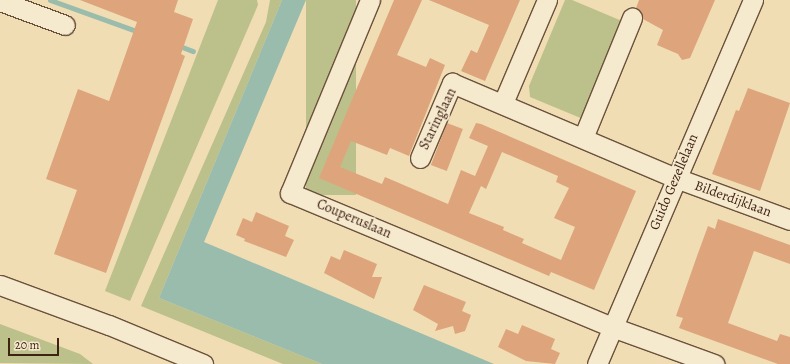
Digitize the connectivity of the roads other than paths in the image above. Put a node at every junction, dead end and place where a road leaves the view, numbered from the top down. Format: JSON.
{"nodes":[{"id":1,"x":370,"y":0,"type":"edge"},
{"id":2,"x":547,"y":0,"type":"edge"},
{"id":3,"x":753,"y":0,"type":"edge"},
{"id":4,"x":0,"y":1,"type":"edge"},
{"id":5,"x":632,"y":18,"type":"dead end"},
{"id":6,"x":65,"y":25,"type":"dead end"},
{"id":7,"x":503,"y":103,"type":"junction"},
{"id":8,"x":583,"y":138,"type":"junction"},
{"id":9,"x":420,"y":158,"type":"dead end"},
{"id":10,"x":676,"y":178,"type":"junction"},
{"id":11,"x":790,"y":220,"type":"edge"},
{"id":12,"x":0,"y":286,"type":"edge"},
{"id":13,"x":612,"y":327,"type":"junction"},
{"id":14,"x":202,"y":364,"type":"edge"},
{"id":15,"x":597,"y":364,"type":"edge"},
{"id":16,"x":714,"y":364,"type":"edge"}],
"edges":[{"from":1,"to":13,"type":"street","name":"Couperuslaan"},
{"from":2,"to":7,"type":"street"},
{"from":3,"to":10,"type":"street","name":"Guido Gezellelaan"},
{"from":4,"to":6,"type":"street"},
{"from":5,"to":8,"type":"street"},
{"from":7,"to":8,"type":"street","name":"Staringlaan"},
{"from":7,"to":9,"type":"street","name":"Staringlaan"},
{"from":8,"to":10,"type":"street","name":"Staringlaan"},
{"from":10,"to":11,"type":"street","name":"Bilderdijklaan"},
{"from":10,"to":13,"type":"street","name":"Guido Gezellelaan"},
{"from":12,"to":14,"type":"street"},
{"from":13,"to":15,"type":"street","name":"Guido Gezellelaan"},
{"from":13,"to":16,"type":"street"}]}
